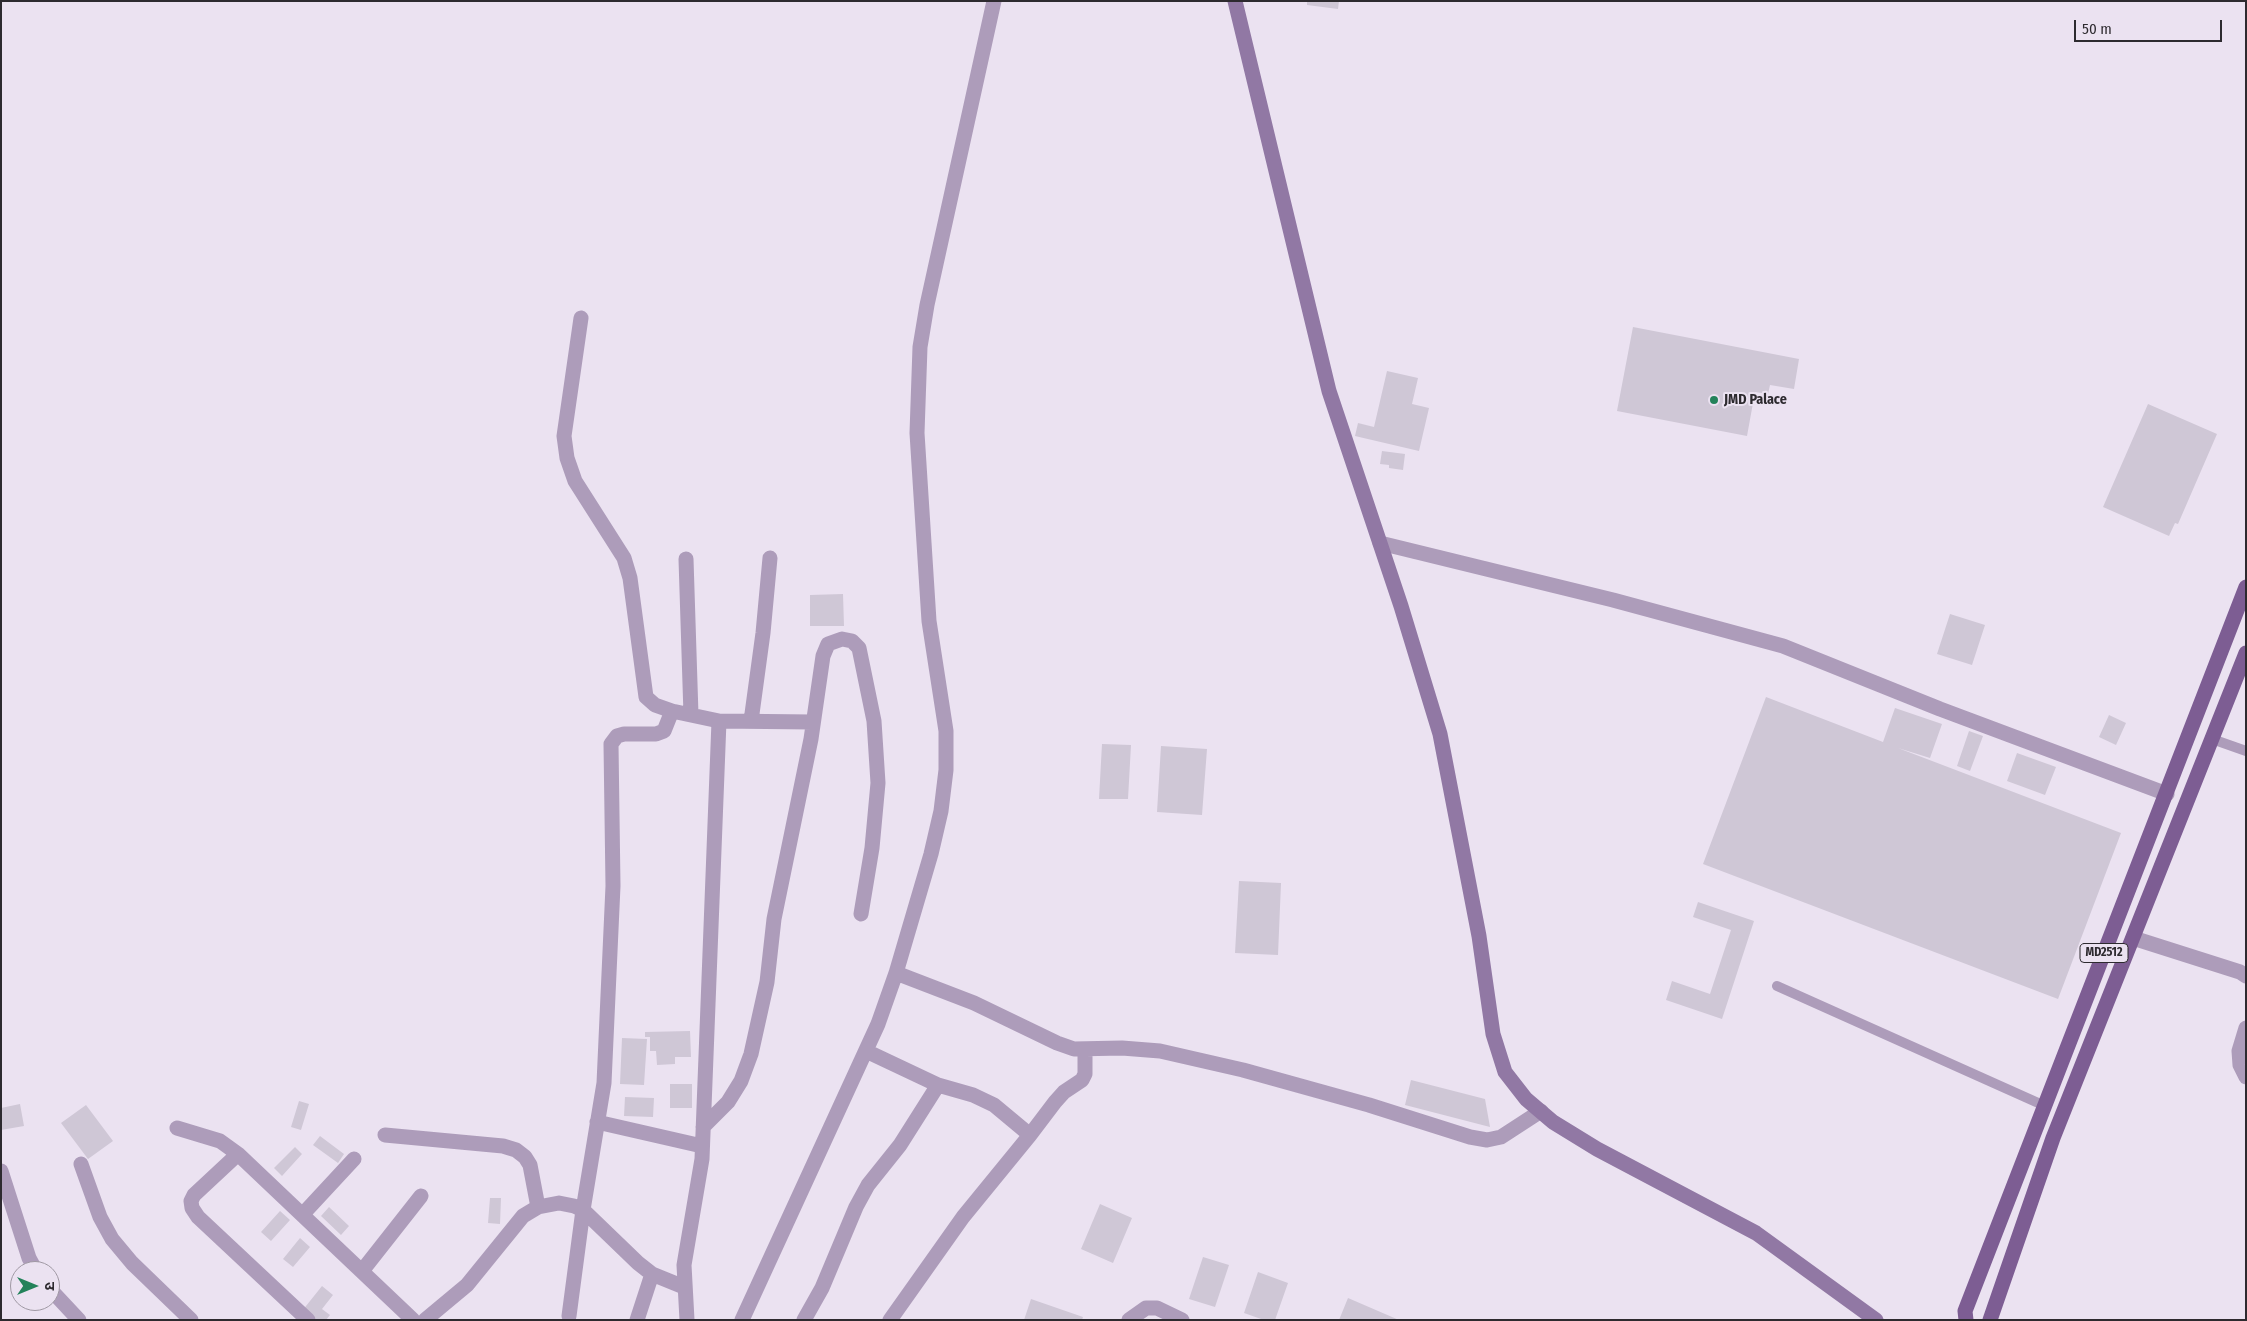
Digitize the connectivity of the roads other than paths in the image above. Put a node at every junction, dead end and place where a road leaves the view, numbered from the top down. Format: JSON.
{"nodes":[{"id":1,"x":994,"y":1,"type":"edge"},
{"id":2,"x":1235,"y":1,"type":"edge"},
{"id":3,"x":581,"y":318,"type":"dead end"},
{"id":4,"x":1380,"y":543,"type":"junction"},
{"id":5,"x":770,"y":558,"type":"dead end"},
{"id":6,"x":686,"y":559,"type":"dead end"},
{"id":7,"x":2246,"y":587,"type":"edge"},
{"id":8,"x":2246,"y":652,"type":"edge"},
{"id":9,"x":672,"y":711,"type":"junction"},
{"id":10,"x":691,"y":715,"type":"junction"},
{"id":11,"x":719,"y":721,"type":"junction"},
{"id":12,"x":751,"y":721,"type":"junction"},
{"id":13,"x":813,"y":722,"type":"junction"},
{"id":14,"x":2212,"y":739,"type":"junction"},
{"id":15,"x":2246,"y":751,"type":"edge"},
{"id":16,"x":2167,"y":794,"type":"junction"},
{"id":17,"x":861,"y":914,"type":"dead end"},
{"id":18,"x":2133,"y":938,"type":"junction"},
{"id":19,"x":896,"y":973,"type":"junction"},
{"id":20,"x":2246,"y":976,"type":"edge"},
{"id":21,"x":1777,"y":986,"type":"dead end"},
{"id":22,"x":2246,"y":1028,"type":"edge"},
{"id":23,"x":866,"y":1051,"type":"junction"},
{"id":24,"x":1086,"y":1062,"type":"junction"},
{"id":25,"x":2246,"y":1077,"type":"edge"},
{"id":26,"x":938,"y":1085,"type":"junction"},
{"id":27,"x":2045,"y":1106,"type":"junction"},
{"id":28,"x":1541,"y":1111,"type":"junction"},
{"id":29,"x":597,"y":1122,"type":"junction"},
{"id":30,"x":703,"y":1127,"type":"junction"},
{"id":31,"x":177,"y":1128,"type":"dead end"},
{"id":32,"x":385,"y":1135,"type":"dead end"},
{"id":33,"x":1030,"y":1135,"type":"junction"},
{"id":34,"x":702,"y":1146,"type":"junction"},
{"id":35,"x":238,"y":1154,"type":"junction"},
{"id":36,"x":354,"y":1159,"type":"dead end"},
{"id":37,"x":81,"y":1164,"type":"dead end"},
{"id":38,"x":1,"y":1171,"type":"edge"},
{"id":39,"x":421,"y":1196,"type":"dead end"},
{"id":40,"x":538,"y":1207,"type":"junction"},
{"id":41,"x":583,"y":1210,"type":"junction"},
{"id":42,"x":303,"y":1214,"type":"junction"},
{"id":43,"x":31,"y":1261,"type":"edge"},
{"id":44,"x":362,"y":1271,"type":"junction"},
{"id":45,"x":652,"y":1274,"type":"junction"},
{"id":46,"x":684,"y":1287,"type":"junction"},
{"id":47,"x":60,"y":1300,"type":"edge"},
{"id":48,"x":569,"y":1316,"type":"dead end"},
{"id":49,"x":79,"y":1320,"type":"edge"},
{"id":50,"x":191,"y":1320,"type":"edge"},
{"id":51,"x":308,"y":1320,"type":"edge"},
{"id":52,"x":413,"y":1320,"type":"edge"},
{"id":53,"x":425,"y":1320,"type":"edge"},
{"id":54,"x":637,"y":1320,"type":"edge"},
{"id":55,"x":687,"y":1320,"type":"edge"},
{"id":56,"x":742,"y":1320,"type":"edge"},
{"id":57,"x":804,"y":1320,"type":"edge"},
{"id":58,"x":890,"y":1320,"type":"edge"},
{"id":59,"x":1129,"y":1320,"type":"edge"},
{"id":60,"x":1182,"y":1320,"type":"edge"},
{"id":61,"x":1876,"y":1320,"type":"edge"},
{"id":62,"x":1966,"y":1320,"type":"edge"},
{"id":63,"x":1990,"y":1320,"type":"edge"}],
"edges":[{"from":1,"to":19,"type":"street"},
{"from":2,"to":4,"type":"street"},
{"from":3,"to":9,"type":"street"},
{"from":4,"to":16,"type":"street"},
{"from":4,"to":28,"type":"street"},
{"from":5,"to":12,"type":"street"},
{"from":6,"to":10,"type":"street"},
{"from":7,"to":16,"type":"main road","number":"MD2512"},
{"from":8,"to":14,"type":"main road","number":"MD2512"},
{"from":9,"to":10,"type":"street"},
{"from":9,"to":29,"type":"street"},
{"from":10,"to":11,"type":"street"},
{"from":11,"to":12,"type":"street"},
{"from":11,"to":30,"type":"street"},
{"from":12,"to":13,"type":"street"},
{"from":13,"to":17,"type":"street"},
{"from":13,"to":30,"type":"street"},
{"from":14,"to":15,"type":"lane"},
{"from":14,"to":18,"type":"main road","number":"MD2512"},
{"from":16,"to":27,"type":"main road","number":"MD2512"},
{"from":18,"to":20,"type":"street"},
{"from":18,"to":63,"type":"main road","number":"MD2512"},
{"from":19,"to":23,"type":"street"},
{"from":19,"to":24,"type":"street"},
{"from":21,"to":27,"type":"lane"},
{"from":22,"to":25,"type":"street"},
{"from":23,"to":26,"type":"street"},
{"from":23,"to":56,"type":"street"},
{"from":24,"to":28,"type":"street"},
{"from":24,"to":33,"type":"street"},
{"from":26,"to":33,"type":"street"},
{"from":26,"to":57,"type":"street"},
{"from":27,"to":62,"type":"main road","number":"MD2512"},
{"from":28,"to":61,"type":"street"},
{"from":29,"to":34,"type":"street"},
{"from":29,"to":41,"type":"street"},
{"from":30,"to":34,"type":"street"},
{"from":31,"to":35,"type":"street"},
{"from":32,"to":40,"type":"street"},
{"from":33,"to":58,"type":"street"},
{"from":34,"to":46,"type":"street"},
{"from":35,"to":42,"type":"street"},
{"from":35,"to":51,"type":"street"},
{"from":36,"to":42,"type":"street"},
{"from":37,"to":50,"type":"street"},
{"from":38,"to":43,"type":"street"},
{"from":39,"to":44,"type":"street"},
{"from":40,"to":41,"type":"street"},
{"from":40,"to":53,"type":"street"},
{"from":41,"to":45,"type":"street"},
{"from":41,"to":48,"type":"street"},
{"from":42,"to":44,"type":"street"},
{"from":44,"to":52,"type":"street"},
{"from":45,"to":46,"type":"street"},
{"from":45,"to":54,"type":"street"},
{"from":46,"to":55,"type":"street"},
{"from":47,"to":49,"type":"street"},
{"from":59,"to":60,"type":"street"}]}
